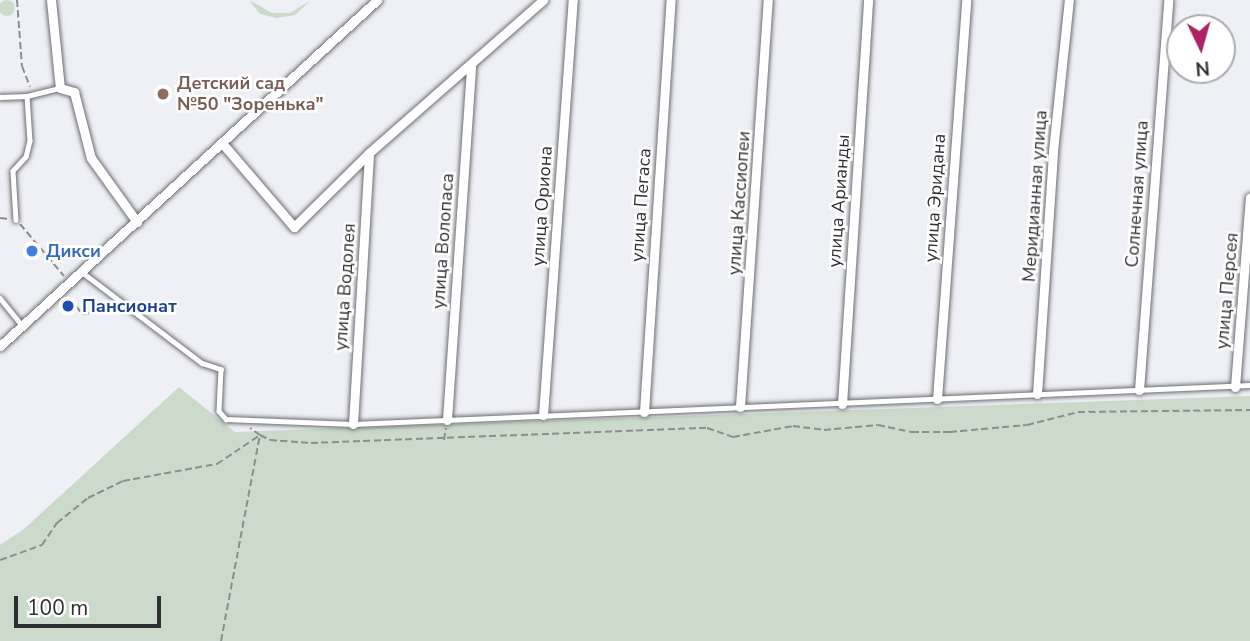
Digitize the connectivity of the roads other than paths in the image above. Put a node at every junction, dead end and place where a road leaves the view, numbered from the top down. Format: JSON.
{"nodes":[{"id":1,"x":51,"y":0,"type":"edge"},
{"id":2,"x":377,"y":0,"type":"edge"},
{"id":3,"x":543,"y":0,"type":"edge"},
{"id":4,"x":573,"y":0,"type":"edge"},
{"id":5,"x":671,"y":0,"type":"edge"},
{"id":6,"x":768,"y":0,"type":"edge"},
{"id":7,"x":867,"y":0,"type":"edge"},
{"id":8,"x":966,"y":0,"type":"edge"},
{"id":9,"x":1069,"y":0,"type":"edge"},
{"id":10,"x":1168,"y":0,"type":"edge"},
{"id":11,"x":471,"y":65,"type":"junction"},
{"id":12,"x":60,"y":88,"type":"junction"},
{"id":13,"x":27,"y":96,"type":"junction"},
{"id":14,"x":0,"y":97,"type":"edge"},
{"id":15,"x":222,"y":143,"type":"junction"},
{"id":16,"x":369,"y":153,"type":"junction"},
{"id":17,"x":1250,"y":198,"type":"edge"},
{"id":18,"x":16,"y":220,"type":"road end"},
{"id":19,"x":137,"y":222,"type":"junction"},
{"id":20,"x":81,"y":272,"type":"junction"},
{"id":21,"x":0,"y":298,"type":"edge"},
{"id":22,"x":23,"y":325,"type":"junction"},
{"id":23,"x":0,"y":346,"type":"edge"},
{"id":24,"x":1250,"y":385,"type":"edge"},
{"id":25,"x":1235,"y":387,"type":"junction"},
{"id":26,"x":1139,"y":390,"type":"junction"},
{"id":27,"x":1037,"y":394,"type":"junction"},
{"id":28,"x":937,"y":399,"type":"junction"},
{"id":29,"x":842,"y":404,"type":"junction"},
{"id":30,"x":740,"y":407,"type":"junction"},
{"id":31,"x":644,"y":412,"type":"junction"},
{"id":32,"x":543,"y":415,"type":"junction"},
{"id":33,"x":447,"y":420,"type":"junction"},
{"id":34,"x":353,"y":424,"type":"junction"}],
"edges":[{"from":1,"to":12,"type":"street"},
{"from":2,"to":15,"type":"street"},
{"from":3,"to":11,"type":"street"},
{"from":4,"to":32,"type":"street","name":"улица Ориона"},
{"from":5,"to":31,"type":"street","name":"улица Пегаса"},
{"from":6,"to":30,"type":"street","name":"улица Кассиопеи"},
{"from":7,"to":29,"type":"street","name":"улица Арианды"},
{"from":8,"to":28,"type":"street","name":"улица Эридана"},
{"from":9,"to":27,"type":"street","name":"Меридианная улица"},
{"from":10,"to":26,"type":"street","name":"Солнечная улица"},
{"from":11,"to":16,"type":"street"},
{"from":11,"to":33,"type":"street","name":"улица Волопаса"},
{"from":12,"to":13,"type":"lane"},
{"from":12,"to":19,"type":"street"},
{"from":13,"to":14,"type":"lane"},
{"from":13,"to":18,"type":"lane"},
{"from":15,"to":16,"type":"street"},
{"from":15,"to":19,"type":"street"},
{"from":16,"to":34,"type":"street","name":"улица Водолея"},
{"from":17,"to":25,"type":"street","name":"улица Персея"},
{"from":19,"to":20,"type":"street"},
{"from":20,"to":22,"type":"street"},
{"from":20,"to":34,"type":"lane"},
{"from":21,"to":22,"type":"lane"},
{"from":22,"to":23,"type":"street"},
{"from":24,"to":25,"type":"lane"},
{"from":25,"to":26,"type":"lane"},
{"from":26,"to":27,"type":"lane"},
{"from":27,"to":28,"type":"lane"},
{"from":28,"to":29,"type":"lane"},
{"from":29,"to":30,"type":"lane"},
{"from":30,"to":31,"type":"lane"},
{"from":31,"to":32,"type":"lane"},
{"from":32,"to":33,"type":"lane"},
{"from":33,"to":34,"type":"lane"}]}
